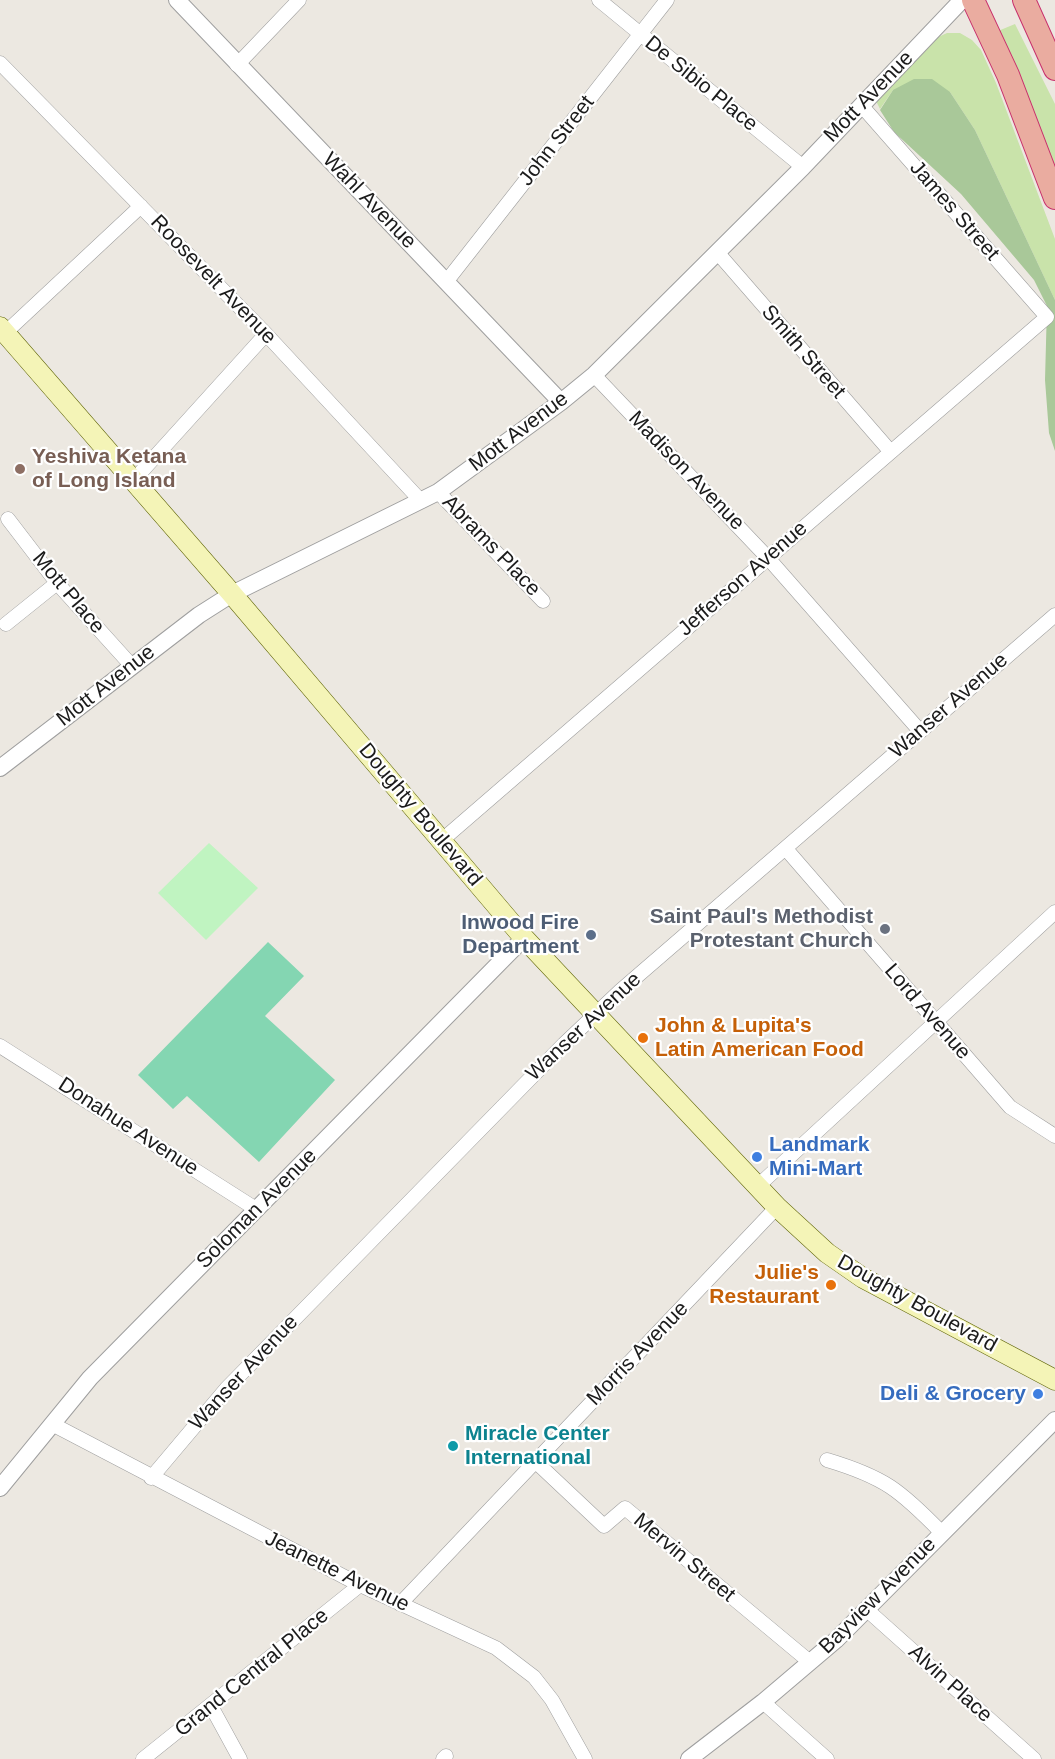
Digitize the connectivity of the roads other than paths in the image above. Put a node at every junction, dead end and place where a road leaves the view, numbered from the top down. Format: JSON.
{"nodes":[{"id":1,"x":177,"y":0,"type":"edge"},
{"id":2,"x":299,"y":0,"type":"edge"},
{"id":3,"x":599,"y":0,"type":"edge"},
{"id":4,"x":667,"y":0,"type":"edge"},
{"id":5,"x":962,"y":0,"type":"edge"},
{"id":6,"x":973,"y":0,"type":"edge"},
{"id":7,"x":1024,"y":0,"type":"edge"},
{"id":8,"x":640,"y":34,"type":"junction"},
{"id":9,"x":0,"y":63,"type":"edge"},
{"id":10,"x":237,"y":64,"type":"junction"},
{"id":11,"x":1055,"y":69,"type":"edge"},
{"id":12,"x":861,"y":105,"type":"junction"},
{"id":13,"x":803,"y":166,"type":"junction"},
{"id":14,"x":1055,"y":198,"type":"edge"},
{"id":15,"x":141,"y":206,"type":"junction"},
{"id":16,"x":717,"y":252,"type":"junction"},
{"id":17,"x":446,"y":282,"type":"junction"},
{"id":18,"x":1047,"y":317,"type":"joint"},
{"id":19,"x":3,"y":330,"type":"edge"},
{"id":20,"x":266,"y":334,"type":"junction"},
{"id":21,"x":594,"y":375,"type":"junction"},
{"id":22,"x":561,"y":402,"type":"junction"},
{"id":23,"x":890,"y":451,"type":"junction"},
{"id":24,"x":133,"y":481,"type":"junction"},
{"id":25,"x":438,"y":492,"type":"junction"},
{"id":26,"x":421,"y":501,"type":"junction"},
{"id":27,"x":8,"y":519,"type":"dead end"},
{"id":28,"x":768,"y":558,"type":"junction"},
{"id":29,"x":57,"y":583,"type":"junction"},
{"id":30,"x":232,"y":594,"type":"junction"},
{"id":31,"x":543,"y":601,"type":"dead end"},
{"id":32,"x":1055,"y":615,"type":"edge"},
{"id":33,"x":6,"y":624,"type":"dead end"},
{"id":34,"x":131,"y":665,"type":"junction"},
{"id":35,"x":920,"y":731,"type":"junction"},
{"id":36,"x":2,"y":763,"type":"edge"},
{"id":37,"x":441,"y":841,"type":"junction"},
{"id":38,"x":786,"y":849,"type":"junction"},
{"id":39,"x":1055,"y":912,"type":"edge"},
{"id":40,"x":524,"y":938,"type":"junction"},
{"id":41,"x":595,"y":1015,"type":"junction"},
{"id":42,"x":934,"y":1021,"type":"junction"},
{"id":43,"x":0,"y":1046,"type":"edge"},
{"id":44,"x":1055,"y":1136,"type":"edge"},
{"id":45,"x":759,"y":1185,"type":"junction"},
{"id":46,"x":777,"y":1207,"type":"junction"},
{"id":47,"x":256,"y":1209,"type":"junction"},
{"id":48,"x":1055,"y":1380,"type":"edge"},
{"id":49,"x":1055,"y":1420,"type":"edge"},
{"id":50,"x":52,"y":1424,"type":"junction"},
{"id":51,"x":827,"y":1460,"type":"dead end"},
{"id":52,"x":536,"y":1462,"type":"junction"},
{"id":53,"x":151,"y":1478,"type":"junction"},
{"id":54,"x":0,"y":1488,"type":"edge"},
{"id":55,"x":941,"y":1532,"type":"junction"},
{"id":56,"x":360,"y":1585,"type":"junction"},
{"id":57,"x":400,"y":1604,"type":"junction"},
{"id":58,"x":866,"y":1609,"type":"junction"},
{"id":59,"x":810,"y":1662,"type":"junction"},
{"id":60,"x":763,"y":1702,"type":"junction"},
{"id":61,"x":211,"y":1706,"type":"junction"},
{"id":62,"x":143,"y":1759,"type":"edge"},
{"id":63,"x":240,"y":1759,"type":"edge"},
{"id":64,"x":585,"y":1759,"type":"edge"},
{"id":65,"x":690,"y":1759,"type":"edge"},
{"id":66,"x":826,"y":1759,"type":"edge"},
{"id":67,"x":1034,"y":1759,"type":"edge"}],
"edges":[{"from":1,"to":10,"type":"street","name":"Wahl Avenue"},
{"from":2,"to":10,"type":"street"},
{"from":3,"to":8,"type":"street","name":"De Sibio Place"},
{"from":4,"to":8,"type":"street","name":"John Street"},
{"from":5,"to":12,"type":"street","name":"Mott Avenue"},
{"from":6,"to":14,"type":"highway"},
{"from":7,"to":11,"type":"highway"},
{"from":8,"to":13,"type":"street","name":"De Sibio Place"},
{"from":8,"to":17,"type":"street","name":"John Street"},
{"from":9,"to":15,"type":"street","name":"Roosevelt Avenue"},
{"from":10,"to":17,"type":"street","name":"Wahl Avenue"},
{"from":12,"to":13,"type":"street","name":"Mott Avenue"},
{"from":12,"to":18,"type":"street","name":"James Street"},
{"from":13,"to":16,"type":"street","name":"Mott Avenue"},
{"from":15,"to":19,"type":"street"},
{"from":15,"to":20,"type":"street","name":"Roosevelt Avenue"},
{"from":16,"to":21,"type":"street","name":"Mott Avenue"},
{"from":16,"to":23,"type":"street","name":"Smith Street"},
{"from":17,"to":22,"type":"street","name":"Wahl Avenue"},
{"from":18,"to":23,"type":"street","name":"Jefferson Avenue"},
{"from":19,"to":24,"type":"main road","name":"Doughty Boulevard"},
{"from":20,"to":24,"type":"street"},
{"from":20,"to":26,"type":"street","name":"Roosevelt Avenue"},
{"from":21,"to":22,"type":"street","name":"Mott Avenue"},
{"from":21,"to":28,"type":"street","name":"Madison Avenue"},
{"from":22,"to":25,"type":"street","name":"Mott Avenue"},
{"from":23,"to":28,"type":"street","name":"Jefferson Avenue"},
{"from":24,"to":30,"type":"main road","name":"Doughty Boulevard"},
{"from":25,"to":26,"type":"street","name":"Mott Avenue"},
{"from":25,"to":31,"type":"street","name":"Abrams Place"},
{"from":26,"to":30,"type":"street","name":"Mott Avenue"},
{"from":27,"to":29,"type":"street","name":"Mott Place"},
{"from":28,"to":35,"type":"street","name":"Madison Avenue"},
{"from":28,"to":37,"type":"street","name":"Jefferson Avenue"},
{"from":29,"to":33,"type":"street"},
{"from":29,"to":34,"type":"street","name":"Mott Place"},
{"from":30,"to":34,"type":"street","name":"Mott Avenue"},
{"from":30,"to":37,"type":"main road","name":"Doughty Boulevard"},
{"from":32,"to":35,"type":"street","name":"Wanser Avenue"},
{"from":34,"to":36,"type":"street","name":"Mott Avenue"},
{"from":35,"to":38,"type":"street","name":"Wanser Avenue"},
{"from":37,"to":40,"type":"main road","name":"Doughty Boulevard"},
{"from":38,"to":41,"type":"street","name":"Wanser Avenue"},
{"from":38,"to":42,"type":"street","name":"Lord Avenue"},
{"from":39,"to":42,"type":"street"},
{"from":40,"to":41,"type":"main road","name":"Doughty Boulevard"},
{"from":40,"to":47,"type":"street","name":"Soloman Avenue"},
{"from":41,"to":45,"type":"main road","name":"Doughty Boulevard"},
{"from":41,"to":53,"type":"street","name":"Wanser Avenue"},
{"from":42,"to":44,"type":"street","name":"Lord Avenue"},
{"from":42,"to":45,"type":"street"},
{"from":43,"to":47,"type":"street","name":"Donahue Avenue"},
{"from":45,"to":46,"type":"main road","name":"Doughty Boulevard"},
{"from":46,"to":48,"type":"main road","name":"Doughty Boulevard"},
{"from":46,"to":52,"type":"street","name":"Morris Avenue"},
{"from":47,"to":50,"type":"street","name":"Soloman Avenue"},
{"from":49,"to":55,"type":"street","name":"Bayview Avenue"},
{"from":50,"to":53,"type":"street","name":"Jeanette Avenue"},
{"from":50,"to":54,"type":"street","name":"Soloman Avenue"},
{"from":51,"to":55,"type":"street"},
{"from":52,"to":57,"type":"street","name":"Morris Avenue"},
{"from":52,"to":59,"type":"street","name":"Mervin Street"},
{"from":53,"to":56,"type":"street","name":"Jeanette Avenue"},
{"from":55,"to":58,"type":"street","name":"Bayview Avenue"},
{"from":56,"to":57,"type":"street","name":"Jeanette Avenue"},
{"from":56,"to":61,"type":"street","name":"Grand Central Place"},
{"from":57,"to":64,"type":"street","name":"Jeanette Avenue"},
{"from":58,"to":59,"type":"street","name":"Bayview Avenue"},
{"from":58,"to":67,"type":"street","name":"Alvin Place"},
{"from":59,"to":60,"type":"street","name":"Bayview Avenue"},
{"from":60,"to":65,"type":"street","name":"Bayview Avenue"},
{"from":60,"to":66,"type":"street"},
{"from":61,"to":62,"type":"street","name":"Grand Central Place"},
{"from":61,"to":63,"type":"street"}]}
